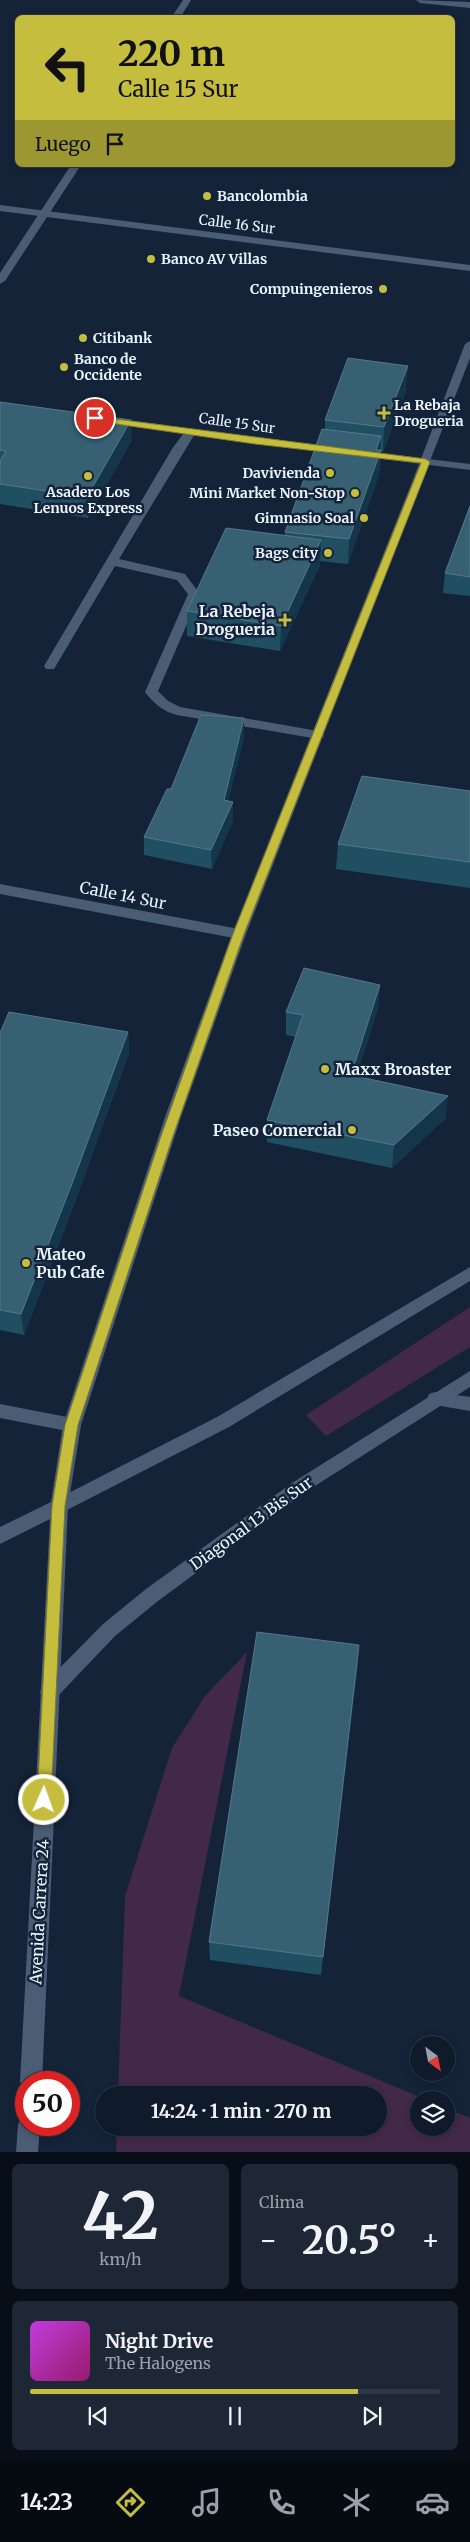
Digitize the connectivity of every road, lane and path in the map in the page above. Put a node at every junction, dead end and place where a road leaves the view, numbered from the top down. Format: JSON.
{"nodes":[{"id":1,"x":187,"y":0,"type":"edge"},
{"id":2,"x":420,"y":0,"type":"edge"},
{"id":3,"x":470,"y":5,"type":"edge"},
{"id":4,"x":177,"y":15,"type":"edge"},
{"id":5,"x":75,"y":167,"type":"edge"},
{"id":6,"x":0,"y":208,"type":"edge"},
{"id":7,"x":44,"y":213,"type":"junction"},
{"id":8,"x":470,"y":268,"type":"edge"},
{"id":9,"x":0,"y":281,"type":"edge"},
{"id":10,"x":470,"y":344,"type":"edge"},
{"id":11,"x":105,"y":420,"type":"edge"},
{"id":12,"x":190,"y":432,"type":"junction"},
{"id":13,"x":426,"y":462,"type":"junction"},
{"id":14,"x":470,"y":467,"type":"edge"},
{"id":15,"x":112,"y":561,"type":"junction"},
{"id":16,"x":50,"y":666,"type":"dead end"},
{"id":17,"x":318,"y":734,"type":"junction"},
{"id":18,"x":0,"y":889,"type":"edge"},
{"id":19,"x":239,"y":934,"type":"junction"},
{"id":20,"x":470,"y":1273,"type":"edge"},
{"id":21,"x":470,"y":1378,"type":"edge"},
{"id":22,"x":435,"y":1399,"type":"junction"},
{"id":23,"x":470,"y":1404,"type":"edge"},
{"id":24,"x":0,"y":1411,"type":"edge"},
{"id":25,"x":72,"y":1425,"type":"junction"},
{"id":26,"x":59,"y":1506,"type":"junction"},
{"id":27,"x":0,"y":1536,"type":"edge"},
{"id":28,"x":49,"y":1692,"type":"junction"},
{"id":29,"x":31,"y":2071,"type":"edge"},
{"id":30,"x":28,"y":2136,"type":"edge"},
{"id":31,"x":27,"y":2152,"type":"edge"}],
"edges":[{"from":1,"to":4,"type":"main road"},
{"from":2,"to":3,"type":"main road"},
{"from":5,"to":7,"type":"main road"},
{"from":6,"to":7,"type":"main road","name":"Calle 16 Sur"},
{"from":7,"to":8,"type":"main road","name":"Calle 16 Sur"},
{"from":7,"to":9,"type":"main road"},
{"from":10,"to":13,"type":"main road","name":"Avenida Carrera 24"},
{"from":11,"to":12,"type":"main road","name":"Calle 15 Sur"},
{"from":12,"to":13,"type":"main road","name":"Calle 15 Sur"},
{"from":12,"to":15,"type":"main road"},
{"from":13,"to":14,"type":"main road","name":"Calle 15 Sur"},
{"from":13,"to":17,"type":"main road","name":"Avenida Carrera 24"},
{"from":15,"to":16,"type":"main road"},
{"from":15,"to":17,"type":"main road"},
{"from":17,"to":19,"type":"main road","name":"Avenida Carrera 24"},
{"from":18,"to":19,"type":"main road","name":"Calle 14 Sur"},
{"from":19,"to":25,"type":"main road","name":"Avenida Carrera 24"},
{"from":20,"to":26,"type":"main road"},
{"from":21,"to":22,"type":"main road","name":"Diagonal 13 Bis Sur"},
{"from":22,"to":23,"type":"main road"},
{"from":22,"to":28,"type":"main road","name":"Diagonal 13 Bis Sur"},
{"from":24,"to":25,"type":"main road"},
{"from":25,"to":26,"type":"main road","name":"Avenida Carrera 24"},
{"from":26,"to":27,"type":"main road"},
{"from":26,"to":28,"type":"main road","name":"Avenida Carrera 24"},
{"from":28,"to":29,"type":"main road","name":"Avenida Carrera 24"},
{"from":30,"to":31,"type":"main road"}]}
